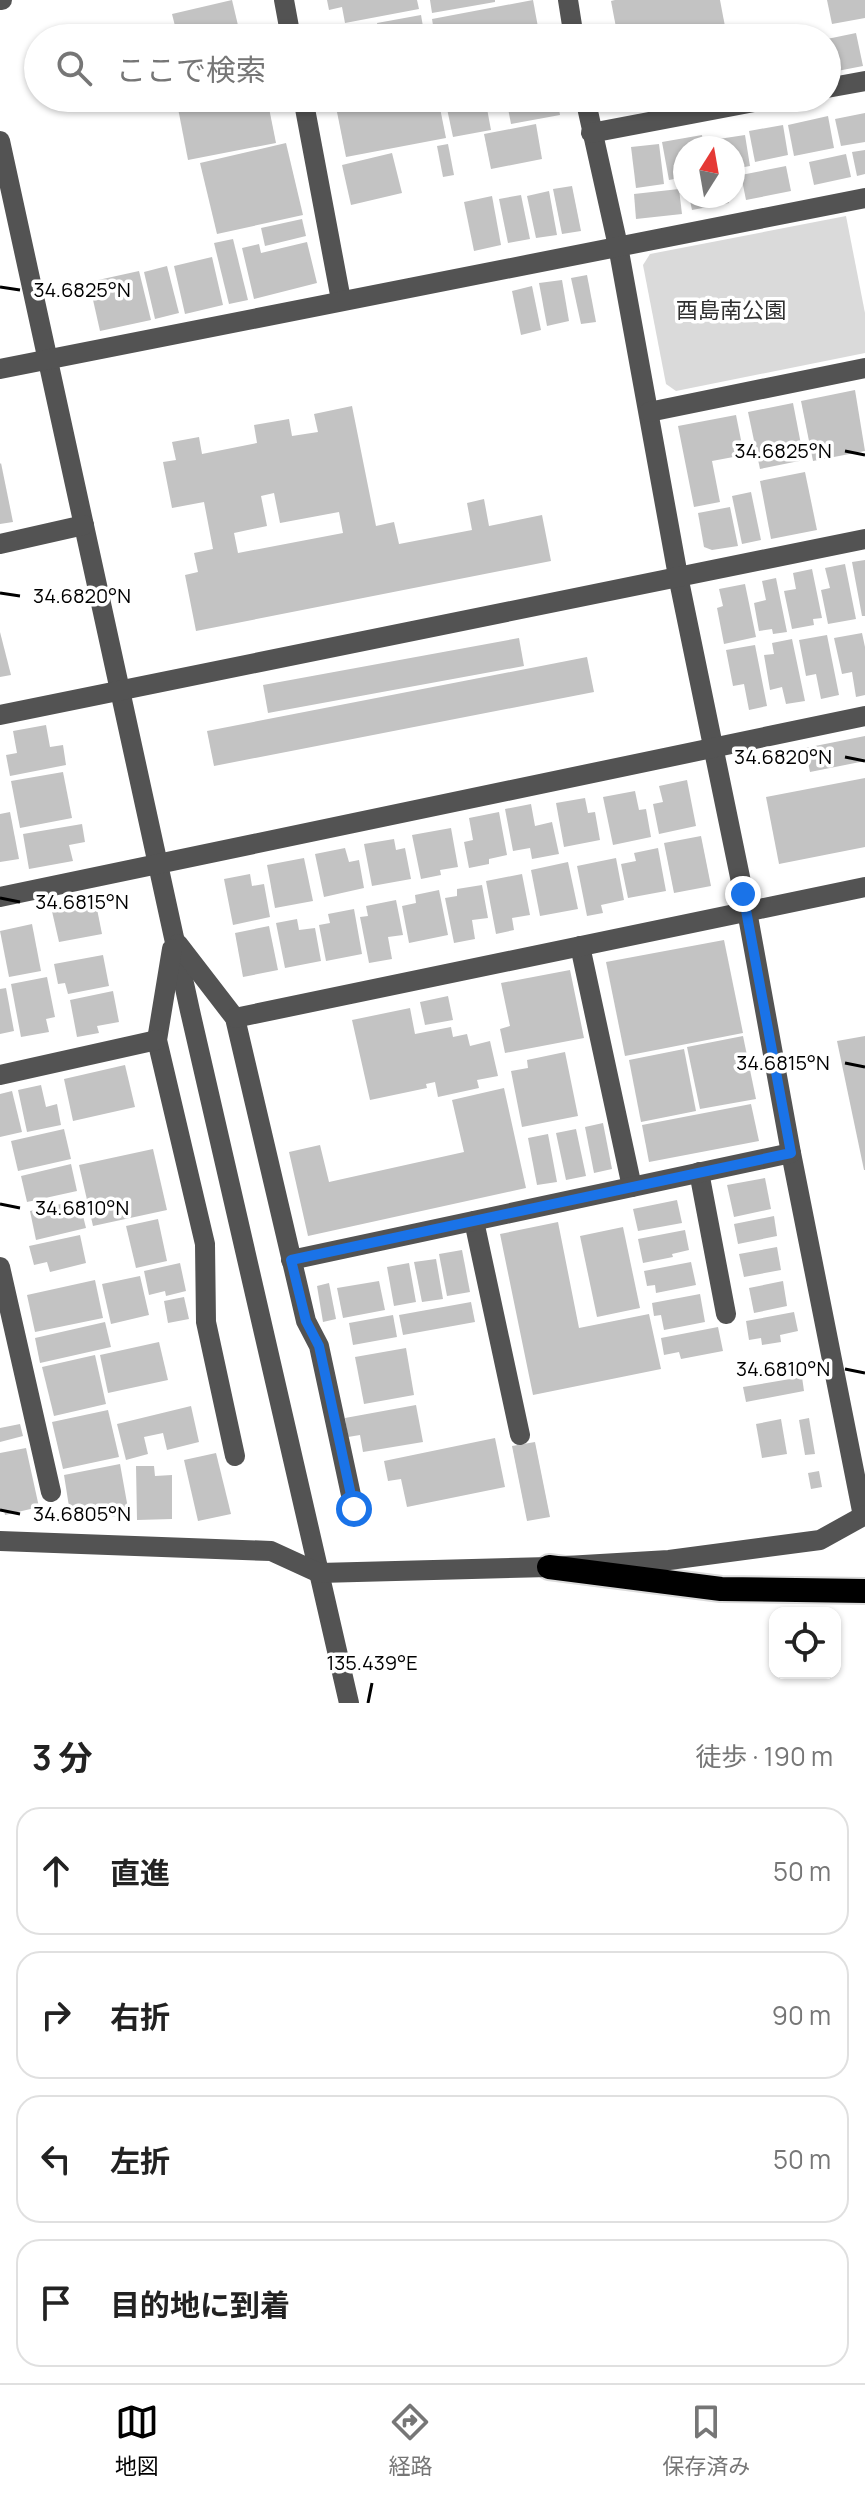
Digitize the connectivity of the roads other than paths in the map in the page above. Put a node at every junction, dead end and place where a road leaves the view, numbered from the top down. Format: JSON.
{"nodes":[{"id":1,"x":284,"y":0,"type":"edge"},
{"id":2,"x":568,"y":0,"type":"edge"},
{"id":3,"x":288,"y":24,"type":"edge"},
{"id":4,"x":572,"y":24,"type":"edge"},
{"id":5,"x":865,"y":81,"type":"edge"},
{"id":6,"x":841,"y":85,"type":"edge"},
{"id":7,"x":306,"y":112,"type":"edge"},
{"id":8,"x":587,"y":112,"type":"edge"},
{"id":9,"x":701,"y":112,"type":"edge"},
{"id":10,"x":591,"y":133,"type":"junction"},
{"id":11,"x":0,"y":141,"type":"edge"},
{"id":12,"x":865,"y":198,"type":"edge"},
{"id":13,"x":618,"y":246,"type":"junction"},
{"id":14,"x":341,"y":300,"type":"junction"},
{"id":15,"x":48,"y":358,"type":"junction"},
{"id":16,"x":865,"y":368,"type":"edge"},
{"id":17,"x":0,"y":369,"type":"edge"},
{"id":18,"x":649,"y":412,"type":"junction"},
{"id":19,"x":84,"y":525,"type":"junction"},
{"id":20,"x":865,"y":539,"type":"edge"},
{"id":21,"x":0,"y":544,"type":"edge"},
{"id":22,"x":678,"y":576,"type":"junction"},
{"id":23,"x":119,"y":689,"type":"junction"},
{"id":24,"x":0,"y":715,"type":"edge"},
{"id":25,"x":865,"y":716,"type":"edge"},
{"id":26,"x":713,"y":747,"type":"junction"},
{"id":27,"x":157,"y":862,"type":"junction"},
{"id":28,"x":865,"y":887,"type":"edge"},
{"id":29,"x":0,"y":897,"type":"edge"},
{"id":30,"x":747,"y":911,"type":"junction"},
{"id":31,"x":174,"y":938,"type":"junction"},
{"id":32,"x":580,"y":946,"type":"junction"},
{"id":33,"x":235,"y":1018,"type":"junction"},
{"id":34,"x":157,"y":1040,"type":"junction"},
{"id":35,"x":0,"y":1075,"type":"edge"},
{"id":36,"x":791,"y":1153,"type":"junction"},
{"id":37,"x":699,"y":1172,"type":"junction"},
{"id":38,"x":632,"y":1187,"type":"junction"},
{"id":39,"x":474,"y":1221,"type":"junction"},
{"id":40,"x":291,"y":1260,"type":"junction"},
{"id":41,"x":0,"y":1267,"type":"edge"},
{"id":42,"x":726,"y":1314,"type":"dead end"},
{"id":43,"x":520,"y":1435,"type":"dead end"},
{"id":44,"x":235,"y":1456,"type":"dead end"},
{"id":45,"x":51,"y":1492,"type":"dead end"},
{"id":46,"x":354,"y":1509,"type":"dead end"},
{"id":47,"x":864,"y":1516,"type":"edge"},
{"id":48,"x":0,"y":1541,"type":"edge"},
{"id":49,"x":549,"y":1567,"type":"junction"},
{"id":50,"x":319,"y":1573,"type":"junction"},
{"id":51,"x":865,"y":1591,"type":"edge"},
{"id":52,"x":349,"y":1703,"type":"edge"}],
"edges":[{"from":1,"to":3,"type":"street"},
{"from":2,"to":4,"type":"street"},
{"from":5,"to":6,"type":"street"},
{"from":7,"to":14,"type":"street"},
{"from":8,"to":10,"type":"street"},
{"from":9,"to":10,"type":"street"},
{"from":10,"to":13,"type":"street"},
{"from":11,"to":15,"type":"street"},
{"from":12,"to":13,"type":"street"},
{"from":13,"to":14,"type":"street"},
{"from":13,"to":18,"type":"street"},
{"from":14,"to":15,"type":"street"},
{"from":15,"to":17,"type":"street"},
{"from":15,"to":19,"type":"street"},
{"from":16,"to":18,"type":"street"},
{"from":18,"to":22,"type":"street"},
{"from":19,"to":21,"type":"street"},
{"from":19,"to":23,"type":"street"},
{"from":20,"to":22,"type":"street"},
{"from":22,"to":23,"type":"street"},
{"from":22,"to":26,"type":"street"},
{"from":23,"to":24,"type":"street"},
{"from":23,"to":27,"type":"street"},
{"from":25,"to":26,"type":"street"},
{"from":26,"to":27,"type":"street"},
{"from":26,"to":30,"type":"street"},
{"from":27,"to":29,"type":"street"},
{"from":27,"to":31,"type":"street"},
{"from":28,"to":30,"type":"street"},
{"from":30,"to":32,"type":"street"},
{"from":30,"to":36,"type":"street"},
{"from":31,"to":33,"type":"street"},
{"from":31,"to":34,"type":"street"},
{"from":31,"to":50,"type":"street"},
{"from":32,"to":33,"type":"street"},
{"from":32,"to":38,"type":"street"},
{"from":33,"to":40,"type":"street"},
{"from":34,"to":35,"type":"street"},
{"from":34,"to":44,"type":"street"},
{"from":36,"to":37,"type":"street"},
{"from":36,"to":47,"type":"street"},
{"from":37,"to":38,"type":"street"},
{"from":37,"to":42,"type":"street"},
{"from":38,"to":39,"type":"street"},
{"from":39,"to":40,"type":"street"},
{"from":39,"to":43,"type":"street"},
{"from":40,"to":46,"type":"street"},
{"from":41,"to":45,"type":"street"},
{"from":47,"to":49,"type":"street"},
{"from":48,"to":50,"type":"street"},
{"from":49,"to":50,"type":"street"},
{"from":49,"to":51,"type":"highway"},
{"from":50,"to":52,"type":"street"}]}
